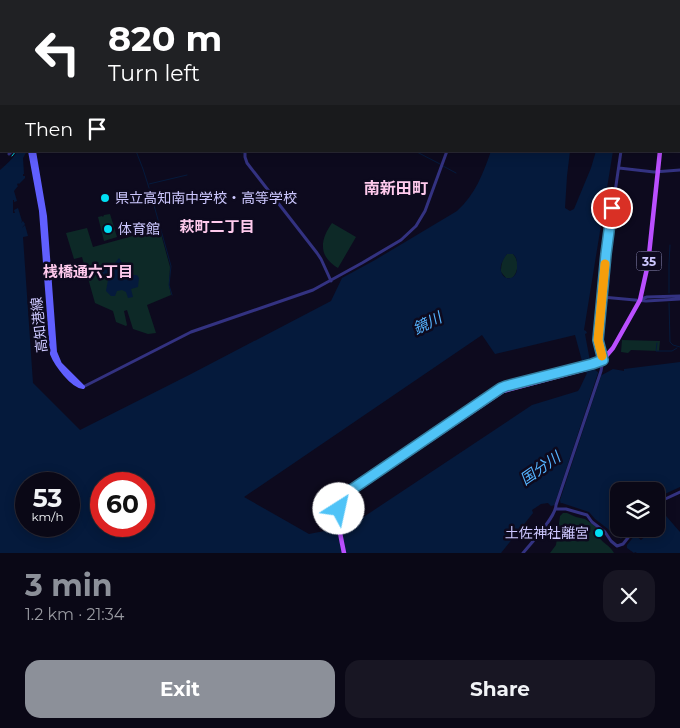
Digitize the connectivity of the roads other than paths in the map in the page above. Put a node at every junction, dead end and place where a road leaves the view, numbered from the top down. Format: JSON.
{"nodes":[{"id":1,"x":32,"y":152,"type":"edge"},
{"id":2,"x":245,"y":152,"type":"edge"},
{"id":3,"x":447,"y":152,"type":"edge"},
{"id":4,"x":621,"y":152,"type":"edge"},
{"id":5,"x":660,"y":152,"type":"edge"},
{"id":6,"x":619,"y":168,"type":"junction"},
{"id":7,"x":680,"y":170,"type":"edge"},
{"id":8,"x":658,"y":172,"type":"junction"},
{"id":9,"x":331,"y":281,"type":"junction"},
{"id":10,"x":602,"y":297,"type":"junction"},
{"id":11,"x":680,"y":298,"type":"edge"},
{"id":12,"x":640,"y":300,"type":"junction"},
{"id":13,"x":603,"y":360,"type":"junction"},
{"id":14,"x":83,"y":386,"type":"joint"},
{"id":15,"x":680,"y":492,"type":"edge"},
{"id":16,"x":665,"y":499,"type":"edge"},
{"id":17,"x":556,"y":507,"type":"junction"},
{"id":18,"x":629,"y":537,"type":"edge"},
{"id":19,"x":344,"y":553,"type":"edge"},
{"id":20,"x":523,"y":553,"type":"edge"}],
"edges":[{"from":1,"to":14,"type":"main road","name":"高知港線"},
{"from":2,"to":9,"type":"street"},
{"from":3,"to":9,"type":"street"},
{"from":4,"to":6,"type":"street"},
{"from":5,"to":8,"type":"main road","number":"35"},
{"from":6,"to":8,"type":"street"},
{"from":6,"to":10,"type":"street"},
{"from":7,"to":8,"type":"street"},
{"from":8,"to":12,"type":"main road","number":"35"},
{"from":9,"to":14,"type":"street"},
{"from":10,"to":12,"type":"street"},
{"from":10,"to":13,"type":"street"},
{"from":11,"to":12,"type":"street"},
{"from":12,"to":13,"type":"main road","number":"35"},
{"from":13,"to":17,"type":"street"},
{"from":13,"to":19,"type":"main road"},
{"from":15,"to":16,"type":"street"},
{"from":17,"to":18,"type":"street"},
{"from":17,"to":20,"type":"street"}]}
